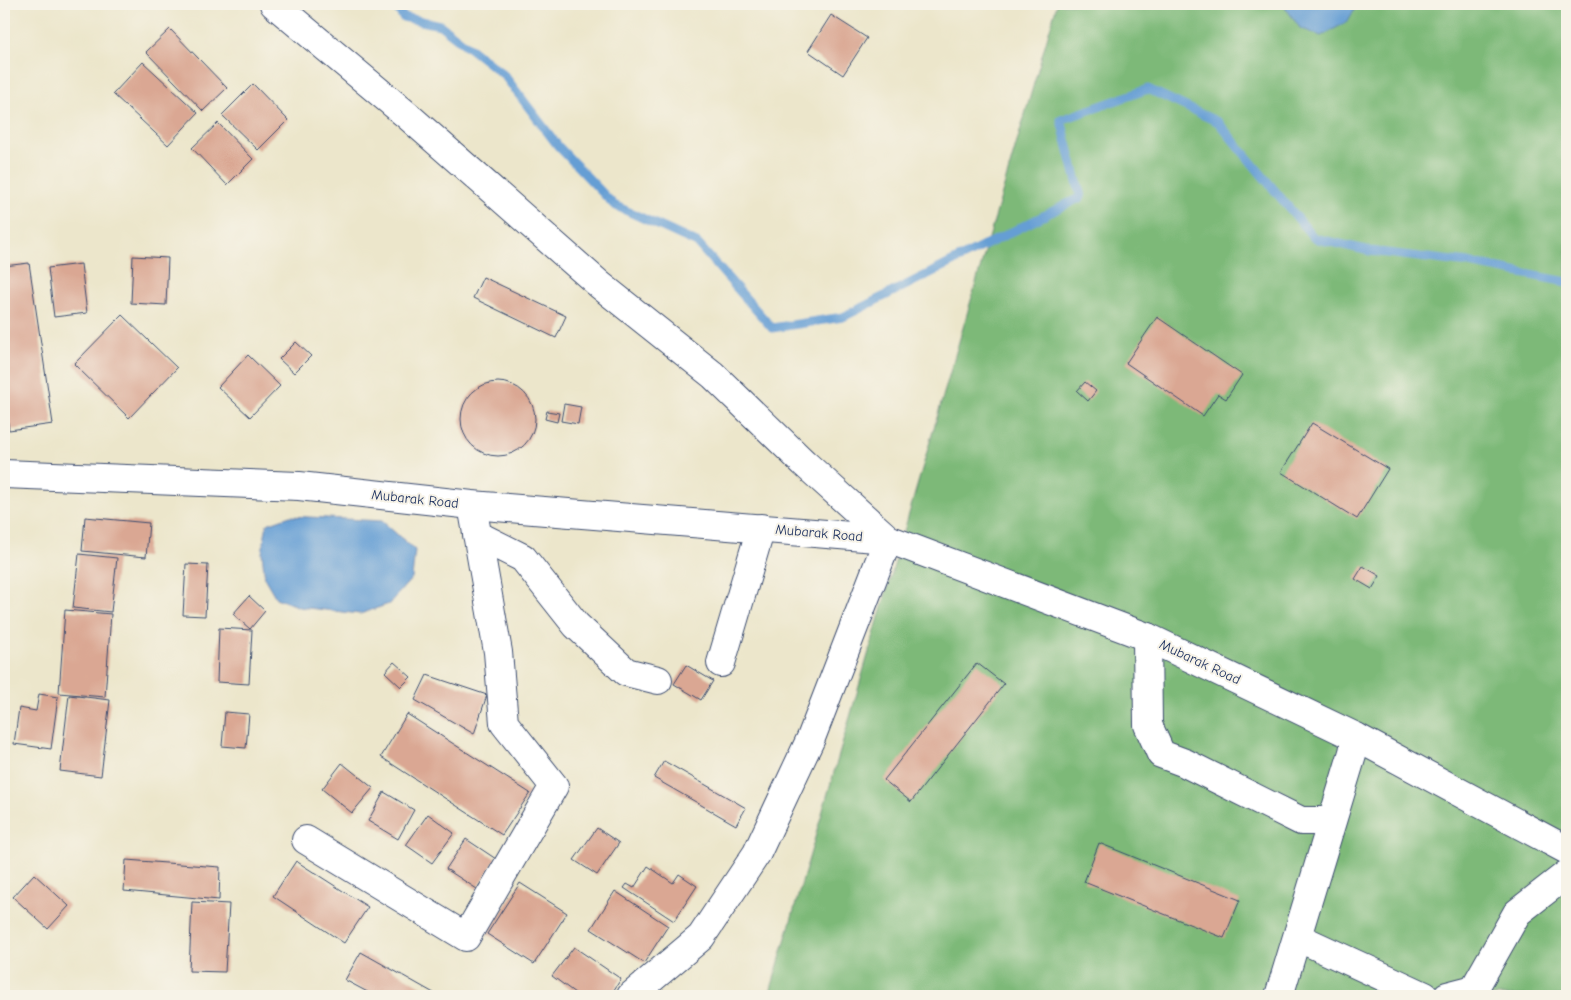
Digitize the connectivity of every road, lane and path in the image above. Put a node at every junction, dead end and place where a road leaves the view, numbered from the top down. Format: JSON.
{"nodes":[{"id":1,"x":274,"y":4,"type":"edge"},
{"id":2,"x":4,"y":474,"type":"edge"},
{"id":3,"x":472,"y":505,"type":"junction"},
{"id":4,"x":761,"y":528,"type":"junction"},
{"id":5,"x":477,"y":535,"type":"junction"},
{"id":6,"x":888,"y":539,"type":"junction"},
{"id":7,"x":1147,"y":637,"type":"junction"},
{"id":8,"x":721,"y":663,"type":"dead end"},
{"id":9,"x":658,"y":680,"type":"dead end"},
{"id":10,"x":1356,"y":737,"type":"junction"},
{"id":11,"x":1332,"y":821,"type":"junction"},
{"id":12,"x":306,"y":840,"type":"dead end"},
{"id":13,"x":1567,"y":850,"type":"edge"},
{"id":14,"x":1567,"y":874,"type":"edge"},
{"id":15,"x":1297,"y":937,"type":"junction"},
{"id":16,"x":631,"y":996,"type":"edge"},
{"id":17,"x":1279,"y":996,"type":"edge"},
{"id":18,"x":1425,"y":996,"type":"edge"},
{"id":19,"x":1447,"y":996,"type":"edge"}],
"edges":[{"from":1,"to":6,"type":"street"},
{"from":2,"to":3,"type":"street","name":"Mubarak Road"},
{"from":3,"to":4,"type":"street","name":"Mubarak Road"},
{"from":3,"to":5,"type":"street"},
{"from":4,"to":6,"type":"street","name":"Mubarak Road"},
{"from":4,"to":8,"type":"street"},
{"from":5,"to":9,"type":"street"},
{"from":5,"to":12,"type":"street"},
{"from":6,"to":7,"type":"street","name":"Mubarak Road"},
{"from":6,"to":16,"type":"street"},
{"from":7,"to":10,"type":"street","name":"Mubarak Road"},
{"from":7,"to":11,"type":"street"},
{"from":10,"to":11,"type":"street"},
{"from":10,"to":13,"type":"street","name":"Mubarak Road"},
{"from":11,"to":15,"type":"street"},
{"from":14,"to":19,"type":"street"},
{"from":15,"to":17,"type":"street"},
{"from":15,"to":18,"type":"street"}]}
